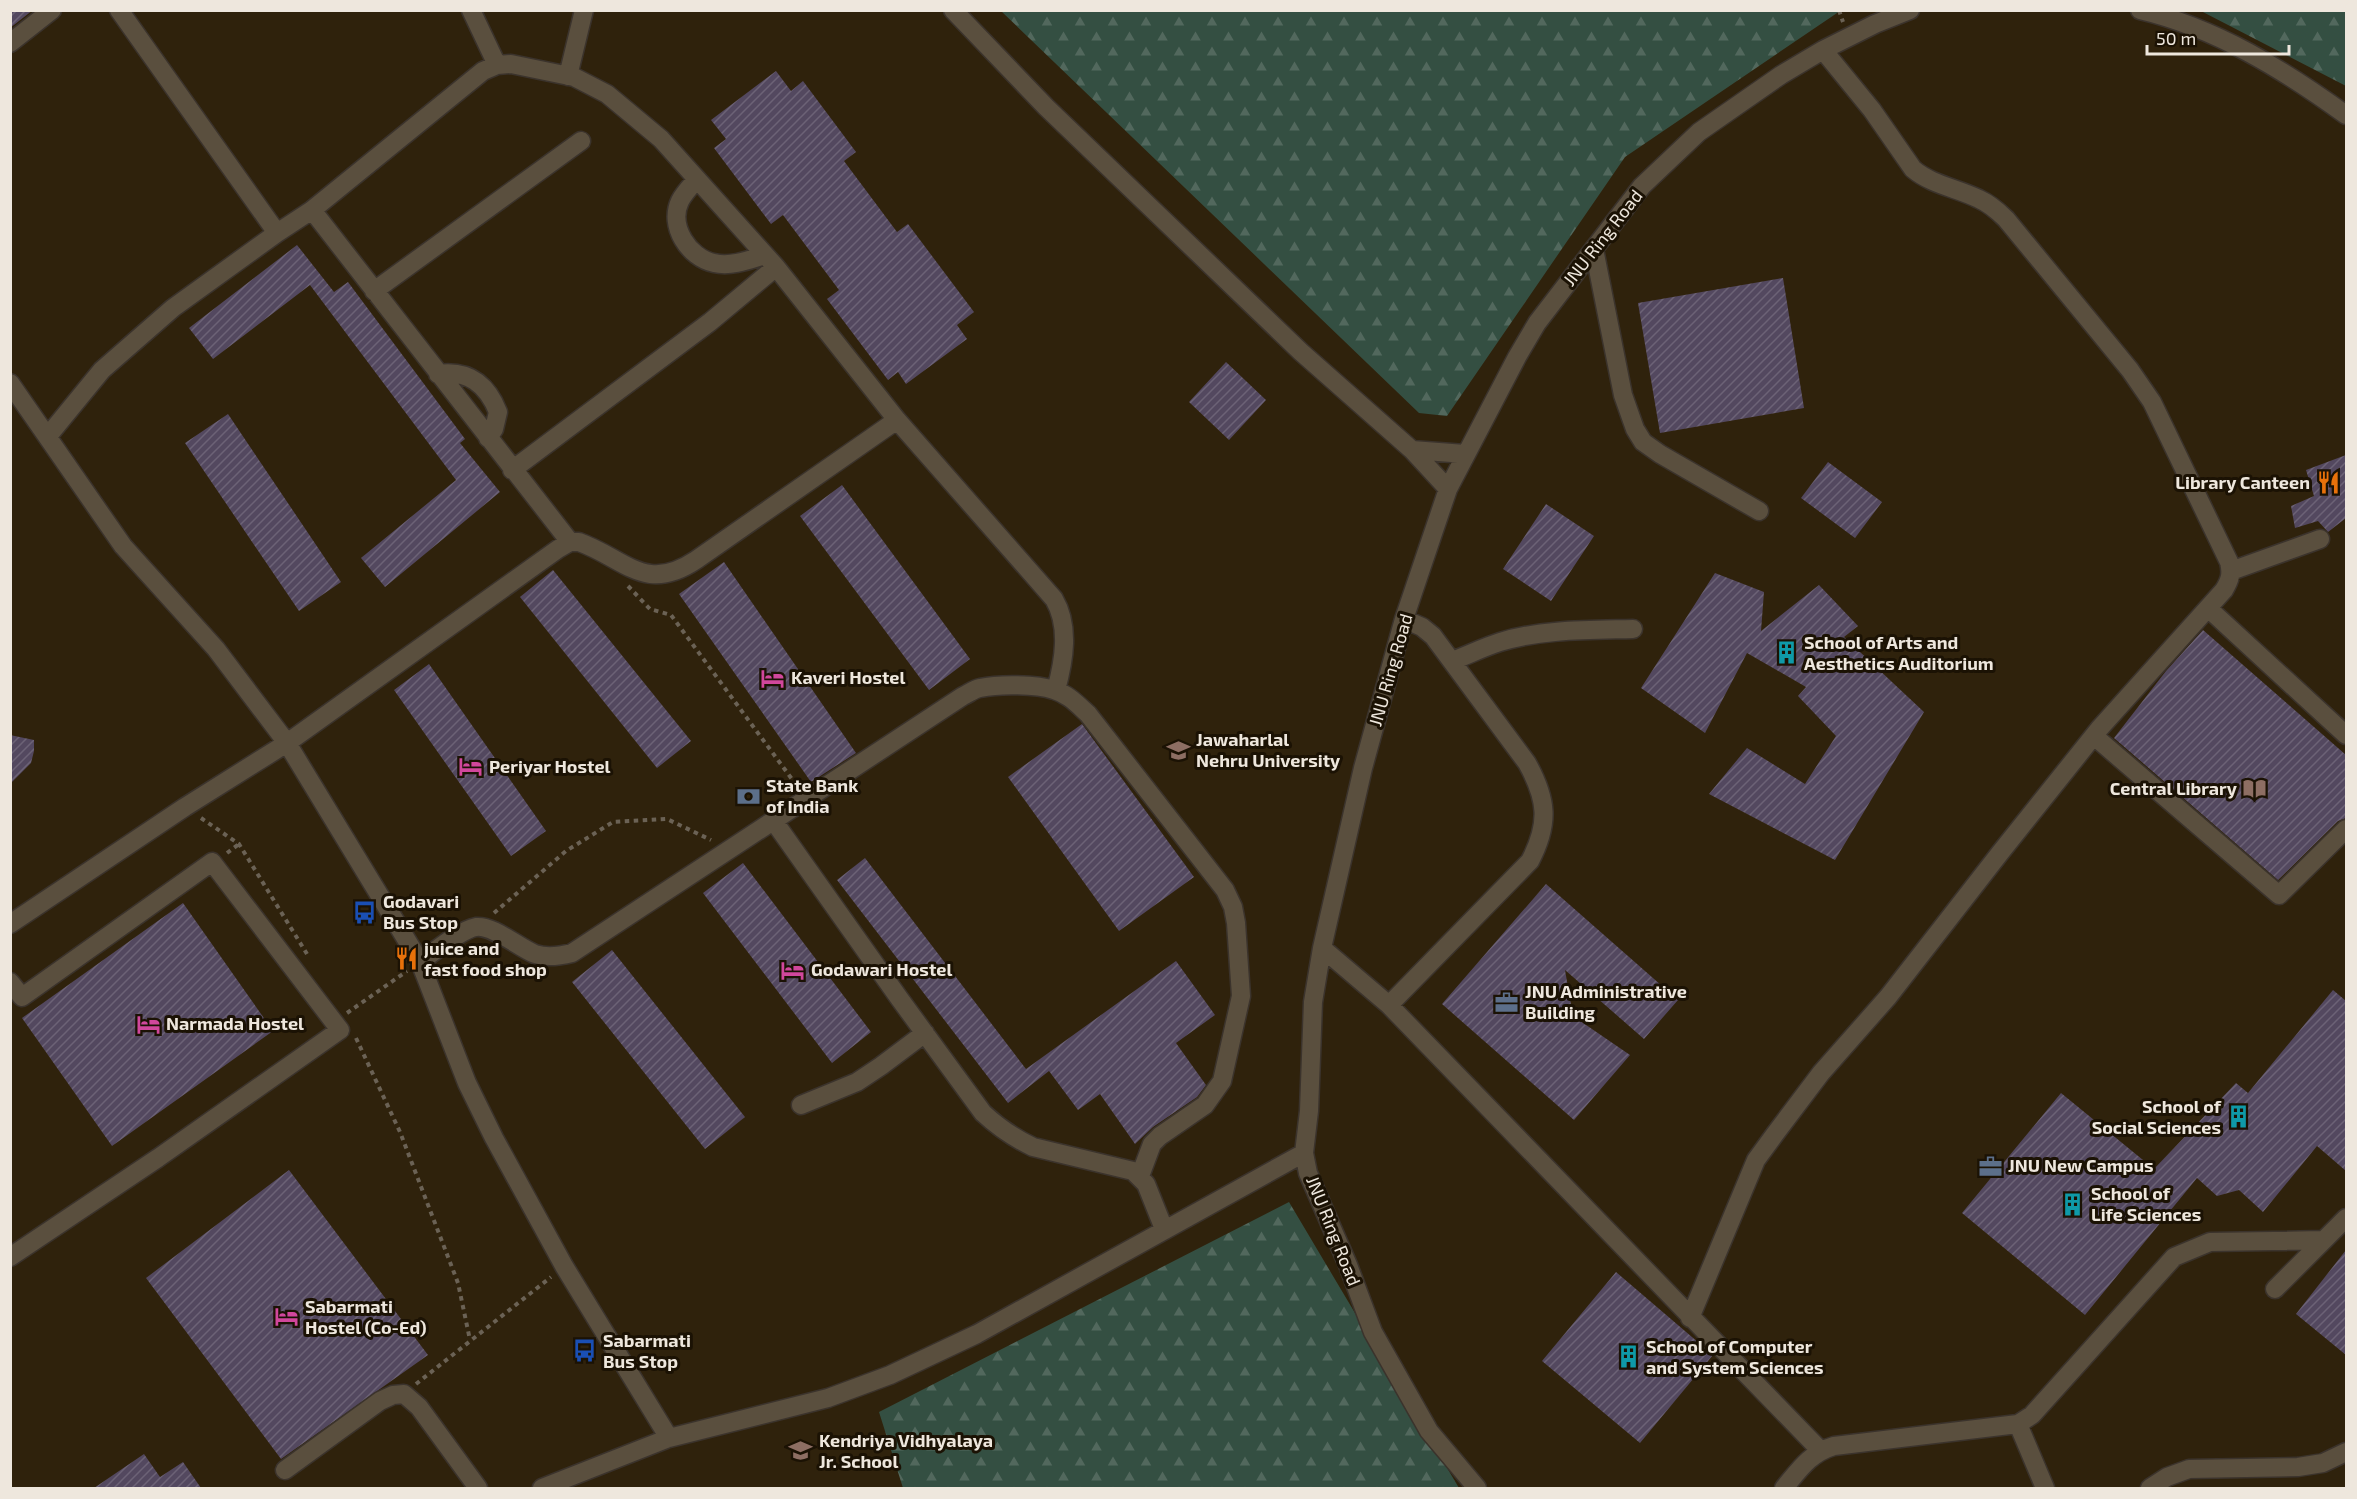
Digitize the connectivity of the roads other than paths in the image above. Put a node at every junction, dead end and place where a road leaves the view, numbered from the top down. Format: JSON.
{"nodes":[{"id":1,"x":52,"y":10,"type":"edge"},
{"id":2,"x":119,"y":10,"type":"edge"},
{"id":3,"x":471,"y":10,"type":"edge"},
{"id":4,"x":584,"y":10,"type":"edge"},
{"id":5,"x":952,"y":10,"type":"edge"},
{"id":6,"x":1910,"y":10,"type":"edge"},
{"id":7,"x":2140,"y":10,"type":"edge"},
{"id":8,"x":10,"y":43,"type":"edge"},
{"id":9,"x":1823,"y":50,"type":"junction"},
{"id":10,"x":497,"y":65,"type":"junction"},
{"id":11,"x":568,"y":76,"type":"junction"},
{"id":12,"x":2346,"y":115,"type":"edge"},
{"id":13,"x":581,"y":141,"type":"dead end"},
{"id":14,"x":697,"y":178,"type":"junction"},
{"id":15,"x":312,"y":210,"type":"junction"},
{"id":16,"x":277,"y":233,"type":"junction"},
{"id":17,"x":1594,"y":249,"type":"junction"},
{"id":18,"x":770,"y":261,"type":"junction"},
{"id":19,"x":374,"y":291,"type":"junction"},
{"id":20,"x":438,"y":374,"type":"junction"},
{"id":21,"x":10,"y":383,"type":"edge"},
{"id":22,"x":897,"y":420,"type":"junction"},
{"id":23,"x":48,"y":436,"type":"junction"},
{"id":24,"x":488,"y":438,"type":"junction"},
{"id":25,"x":1412,"y":450,"type":"junction"},
{"id":26,"x":1465,"y":454,"type":"junction"},
{"id":27,"x":512,"y":470,"type":"junction"},
{"id":28,"x":1448,"y":489,"type":"junction"},
{"id":29,"x":1759,"y":511,"type":"dead end"},
{"id":30,"x":2320,"y":539,"type":"dead end"},
{"id":31,"x":570,"y":542,"type":"junction"},
{"id":32,"x":2230,"y":576,"type":"junction"},
{"id":33,"x":2209,"y":609,"type":"junction"},
{"id":34,"x":1404,"y":619,"type":"junction"},
{"id":35,"x":1633,"y":629,"type":"dead end"},
{"id":36,"x":1452,"y":661,"type":"junction"},
{"id":37,"x":1056,"y":690,"type":"junction"},
{"id":38,"x":2346,"y":735,"type":"edge"},
{"id":39,"x":2094,"y":736,"type":"junction"},
{"id":40,"x":286,"y":743,"type":"junction"},
{"id":41,"x":773,"y":820,"type":"junction"},
{"id":42,"x":2346,"y":829,"type":"edge"},
{"id":43,"x":10,"y":924,"type":"edge"},
{"id":44,"x":1322,"y":948,"type":"junction"},
{"id":45,"x":420,"y":962,"type":"junction"},
{"id":46,"x":10,"y":982,"type":"edge"},
{"id":47,"x":1389,"y":1005,"type":"junction"},
{"id":48,"x":925,"y":1033,"type":"junction"},
{"id":49,"x":801,"y":1105,"type":"dead end"},
{"id":50,"x":1304,"y":1153,"type":"junction"},
{"id":51,"x":1140,"y":1176,"type":"junction"},
{"id":52,"x":2346,"y":1218,"type":"edge"},
{"id":53,"x":1164,"y":1229,"type":"junction"},
{"id":54,"x":2324,"y":1240,"type":"junction"},
{"id":55,"x":10,"y":1257,"type":"edge"},
{"id":56,"x":2275,"y":1289,"type":"dead end"},
{"id":57,"x":1690,"y":1318,"type":"junction"},
{"id":58,"x":2018,"y":1424,"type":"junction"},
{"id":59,"x":669,"y":1438,"type":"junction"},
{"id":60,"x":1820,"y":1450,"type":"junction"},
{"id":61,"x":2346,"y":1452,"type":"edge"},
{"id":62,"x":285,"y":1470,"type":"dead end"},
{"id":63,"x":478,"y":1488,"type":"edge"},
{"id":64,"x":542,"y":1488,"type":"edge"},
{"id":65,"x":1477,"y":1488,"type":"edge"},
{"id":66,"x":1784,"y":1488,"type":"edge"},
{"id":67,"x":2045,"y":1488,"type":"edge"},
{"id":68,"x":2150,"y":1488,"type":"edge"}],
"edges":[{"from":1,"to":8,"type":"lane"},
{"from":2,"to":16,"type":"lane"},
{"from":3,"to":10,"type":"lane"},
{"from":4,"to":11,"type":"lane"},
{"from":5,"to":25,"type":"lane"},
{"from":6,"to":9,"type":"lane","name":"JNU Ring Road"},
{"from":7,"to":12,"type":"lane"},
{"from":9,"to":17,"type":"lane","name":"JNU Ring Road"},
{"from":9,"to":32,"type":"lane"},
{"from":10,"to":11,"type":"lane"},
{"from":10,"to":15,"type":"lane"},
{"from":11,"to":14,"type":"lane"},
{"from":13,"to":19,"type":"lane"},
{"from":14,"to":18,"type":"lane"},
{"from":14,"to":18,"type":"lane"},
{"from":15,"to":16,"type":"lane"},
{"from":15,"to":19,"type":"lane"},
{"from":16,"to":23,"type":"lane"},
{"from":17,"to":26,"type":"lane","name":"JNU Ring Road"},
{"from":17,"to":29,"type":"lane"},
{"from":18,"to":22,"type":"lane"},
{"from":18,"to":27,"type":"lane"},
{"from":19,"to":20,"type":"lane"},
{"from":20,"to":24,"type":"lane"},
{"from":20,"to":24,"type":"lane"},
{"from":21,"to":23,"type":"lane"},
{"from":22,"to":31,"type":"lane"},
{"from":22,"to":37,"type":"lane"},
{"from":23,"to":40,"type":"lane"},
{"from":24,"to":27,"type":"lane"},
{"from":25,"to":26,"type":"lane"},
{"from":25,"to":28,"type":"lane"},
{"from":26,"to":28,"type":"lane","name":"JNU Ring Road"},
{"from":27,"to":31,"type":"lane"},
{"from":28,"to":34,"type":"lane","name":"JNU Ring Road"},
{"from":30,"to":32,"type":"lane"},
{"from":31,"to":40,"type":"lane"},
{"from":32,"to":33,"type":"lane"},
{"from":33,"to":38,"type":"lane"},
{"from":33,"to":39,"type":"lane"},
{"from":34,"to":36,"type":"lane"},
{"from":34,"to":44,"type":"lane","name":"JNU Ring Road"},
{"from":35,"to":36,"type":"lane"},
{"from":36,"to":47,"type":"lane"},
{"from":37,"to":41,"type":"lane"},
{"from":37,"to":51,"type":"lane"},
{"from":39,"to":42,"type":"lane"},
{"from":39,"to":57,"type":"lane"},
{"from":40,"to":43,"type":"lane"},
{"from":40,"to":45,"type":"lane"},
{"from":41,"to":45,"type":"lane"},
{"from":41,"to":48,"type":"lane"},
{"from":44,"to":47,"type":"lane"},
{"from":44,"to":50,"type":"lane","name":"JNU Ring Road"},
{"from":45,"to":59,"type":"lane"},
{"from":46,"to":55,"type":"lane"},
{"from":47,"to":57,"type":"lane"},
{"from":48,"to":49,"type":"lane"},
{"from":48,"to":51,"type":"lane"},
{"from":50,"to":53,"type":"lane"},
{"from":50,"to":65,"type":"lane","name":"JNU Ring Road"},
{"from":51,"to":53,"type":"lane"},
{"from":52,"to":54,"type":"lane"},
{"from":53,"to":59,"type":"lane"},
{"from":54,"to":56,"type":"lane"},
{"from":54,"to":58,"type":"lane"},
{"from":57,"to":60,"type":"lane"},
{"from":58,"to":60,"type":"lane"},
{"from":58,"to":67,"type":"lane"},
{"from":59,"to":64,"type":"lane"},
{"from":60,"to":66,"type":"lane"},
{"from":61,"to":68,"type":"lane"},
{"from":62,"to":63,"type":"lane"}]}
